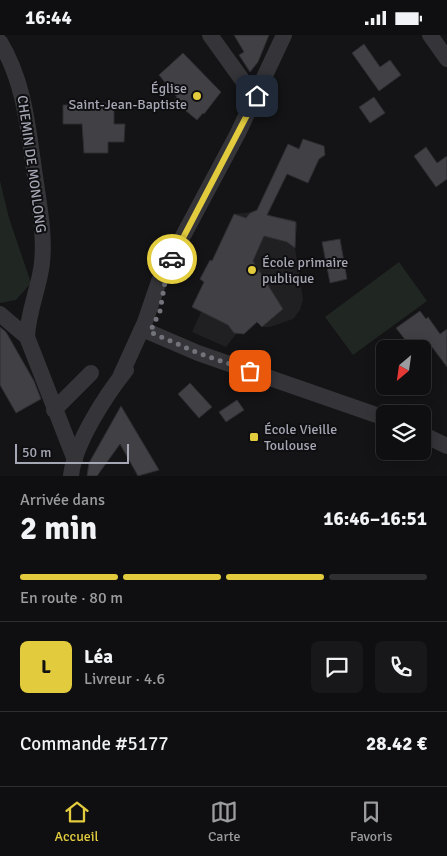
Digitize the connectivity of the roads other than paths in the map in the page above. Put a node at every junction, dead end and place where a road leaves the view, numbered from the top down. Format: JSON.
{"nodes":[{"id":1,"x":210,"y":35,"type":"edge"},
{"id":2,"x":284,"y":35,"type":"edge"},
{"id":3,"x":430,"y":35,"type":"edge"},
{"id":4,"x":0,"y":41,"type":"edge"},
{"id":5,"x":447,"y":59,"type":"edge"},
{"id":6,"x":257,"y":96,"type":"junction"},
{"id":7,"x":0,"y":314,"type":"edge"},
{"id":8,"x":146,"y":331,"type":"junction"},
{"id":9,"x":27,"y":337,"type":"junction"},
{"id":10,"x":91,"y":373,"type":"dead end"},
{"id":11,"x":54,"y":410,"type":"junction"},
{"id":12,"x":376,"y":415,"type":"edge"},
{"id":13,"x":431,"y":438,"type":"edge"},
{"id":14,"x":447,"y":446,"type":"edge"},
{"id":15,"x":73,"y":468,"type":"edge"}],
"edges":[{"from":1,"to":6,"type":"street"},
{"from":2,"to":6,"type":"street"},
{"from":3,"to":5,"type":"street"},
{"from":4,"to":9,"type":"street","name":"CHEMIN DE MONLONG"},
{"from":6,"to":8,"type":"street"},
{"from":7,"to":9,"type":"street"},
{"from":8,"to":12,"type":"street"},
{"from":8,"to":15,"type":"street"},
{"from":9,"to":11,"type":"street","name":"CHEMIN DE MONLONG"},
{"from":10,"to":11,"type":"street"},
{"from":11,"to":15,"type":"street","name":"CHEMIN DE MONLONG"},
{"from":13,"to":14,"type":"street"}]}
